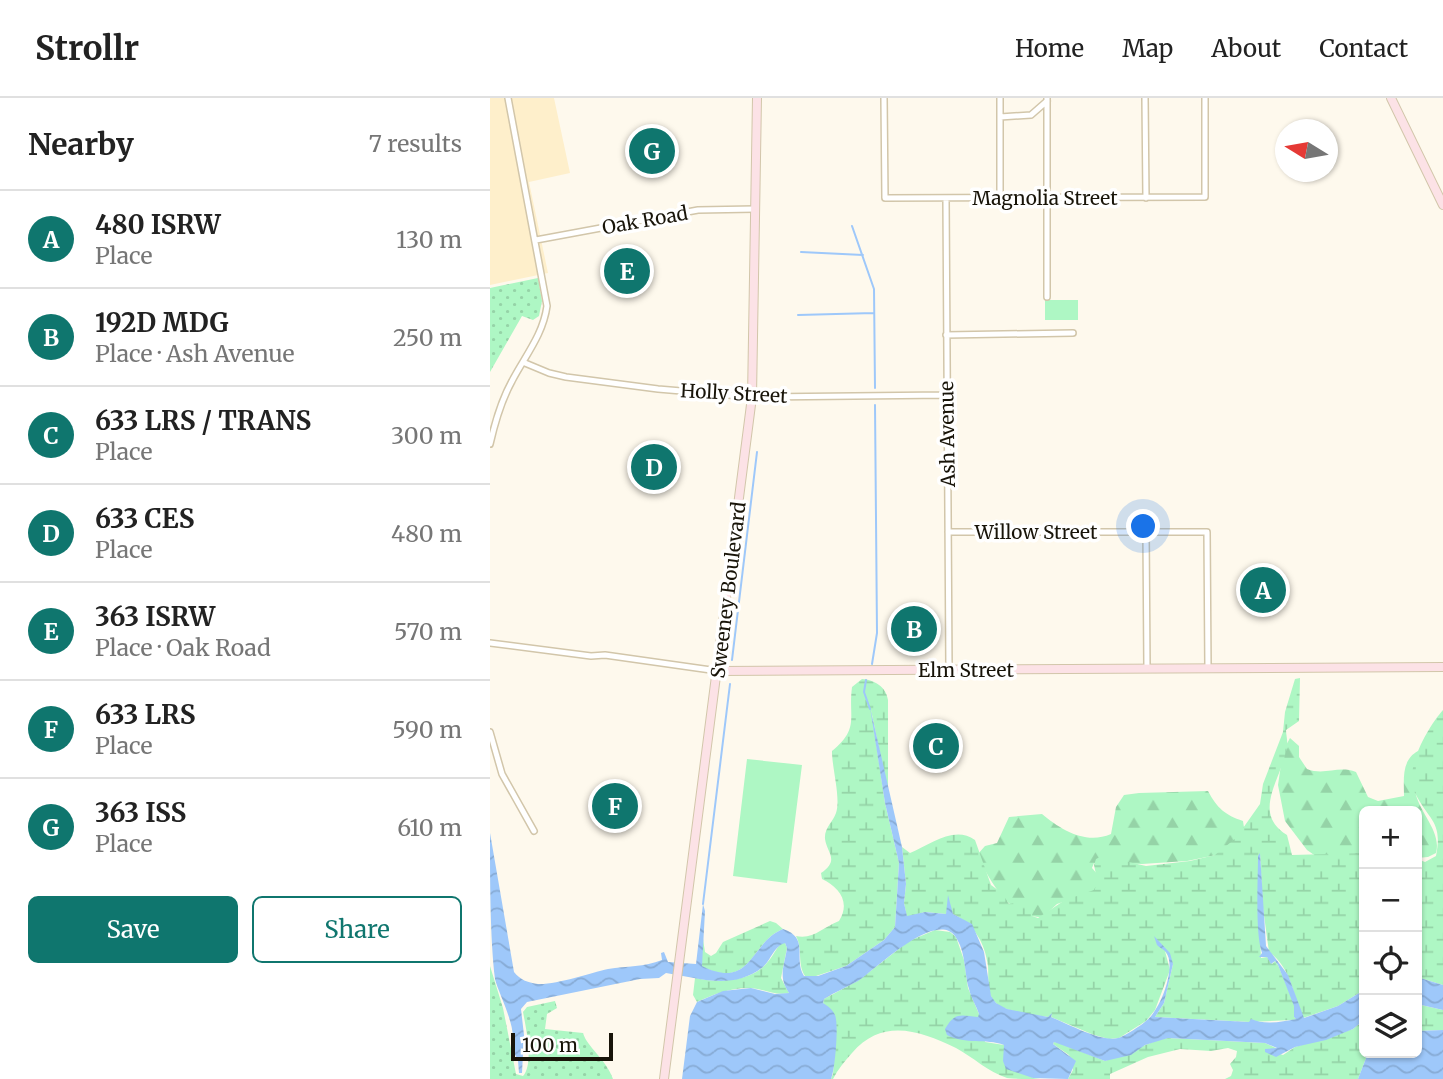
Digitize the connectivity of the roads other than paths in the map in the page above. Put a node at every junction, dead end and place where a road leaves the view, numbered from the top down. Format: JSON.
{"nodes":[{"id":1,"x":508,"y":98,"type":"edge"},
{"id":2,"x":757,"y":98,"type":"edge"},
{"id":3,"x":884,"y":98,"type":"edge"},
{"id":4,"x":1000,"y":98,"type":"edge"},
{"id":5,"x":1145,"y":98,"type":"edge"},
{"id":6,"x":1205,"y":98,"type":"edge"},
{"id":7,"x":1391,"y":98,"type":"edge"},
{"id":8,"x":1047,"y":99,"type":"edge"},
{"id":9,"x":1000,"y":117,"type":"junction"},
{"id":10,"x":1047,"y":197,"type":"junction"},
{"id":11,"x":1000,"y":198,"type":"junction"},
{"id":12,"x":1146,"y":198,"type":"junction"},
{"id":13,"x":946,"y":199,"type":"junction"},
{"id":14,"x":1443,"y":205,"type":"edge"},
{"id":15,"x":755,"y":209,"type":"junction"},
{"id":16,"x":536,"y":240,"type":"junction"},
{"id":17,"x":1047,"y":297,"type":"dead end"},
{"id":18,"x":1073,"y":333,"type":"dead end"},
{"id":19,"x":946,"y":335,"type":"junction"},
{"id":20,"x":525,"y":363,"type":"junction"},
{"id":21,"x":946,"y":395,"type":"junction"},
{"id":22,"x":752,"y":397,"type":"junction"},
{"id":23,"x":490,"y":444,"type":"edge"},
{"id":24,"x":1146,"y":531,"type":"junction"},
{"id":25,"x":948,"y":532,"type":"junction"},
{"id":26,"x":490,"y":643,"type":"edge"},
{"id":27,"x":1443,"y":667,"type":"edge"},
{"id":28,"x":1147,"y":669,"type":"junction"},
{"id":29,"x":1208,"y":669,"type":"junction"},
{"id":30,"x":949,"y":670,"type":"junction"},
{"id":31,"x":718,"y":671,"type":"junction"},
{"id":32,"x":490,"y":732,"type":"edge"},
{"id":33,"x":534,"y":831,"type":"dead end"},
{"id":34,"x":664,"y":1079,"type":"edge"}],
"edges":[{"from":1,"to":16,"type":"street"},
{"from":2,"to":15,"type":"main road","name":"Sweeney Boulevard"},
{"from":3,"to":13,"type":"street","name":"Magnolia Street"},
{"from":4,"to":9,"type":"street"},
{"from":5,"to":12,"type":"street"},
{"from":6,"to":12,"type":"street","name":"Magnolia Street"},
{"from":7,"to":14,"type":"main road"},
{"from":8,"to":9,"type":"street"},
{"from":8,"to":10,"type":"street"},
{"from":9,"to":11,"type":"street"},
{"from":10,"to":11,"type":"street","name":"Magnolia Street"},
{"from":10,"to":12,"type":"street","name":"Magnolia Street"},
{"from":10,"to":17,"type":"street"},
{"from":11,"to":13,"type":"street","name":"Magnolia Street"},
{"from":13,"to":19,"type":"street","name":"Ash Avenue"},
{"from":15,"to":16,"type":"street","name":"Oak Road"},
{"from":15,"to":22,"type":"main road","name":"Sweeney Boulevard"},
{"from":16,"to":20,"type":"street"},
{"from":18,"to":19,"type":"street"},
{"from":19,"to":21,"type":"street","name":"Ash Avenue"},
{"from":20,"to":22,"type":"street","name":"Holly Street"},
{"from":20,"to":23,"type":"street"},
{"from":21,"to":22,"type":"street","name":"Holly Street"},
{"from":21,"to":25,"type":"street","name":"Ash Avenue"},
{"from":22,"to":31,"type":"main road","name":"Sweeney Boulevard"},
{"from":24,"to":25,"type":"street","name":"Willow Street"},
{"from":24,"to":28,"type":"street"},
{"from":24,"to":29,"type":"street","name":"Willow Street"},
{"from":25,"to":30,"type":"street","name":"Ash Avenue"},
{"from":26,"to":31,"type":"street","name":"Elm Street"},
{"from":27,"to":29,"type":"main road","name":"Elm Street"},
{"from":28,"to":29,"type":"main road","name":"Elm Street"},
{"from":28,"to":30,"type":"main road","name":"Elm Street"},
{"from":30,"to":31,"type":"main road","name":"Elm Street"},
{"from":31,"to":34,"type":"main road","name":"Sweeney Boulevard"},
{"from":32,"to":33,"type":"street"}]}
